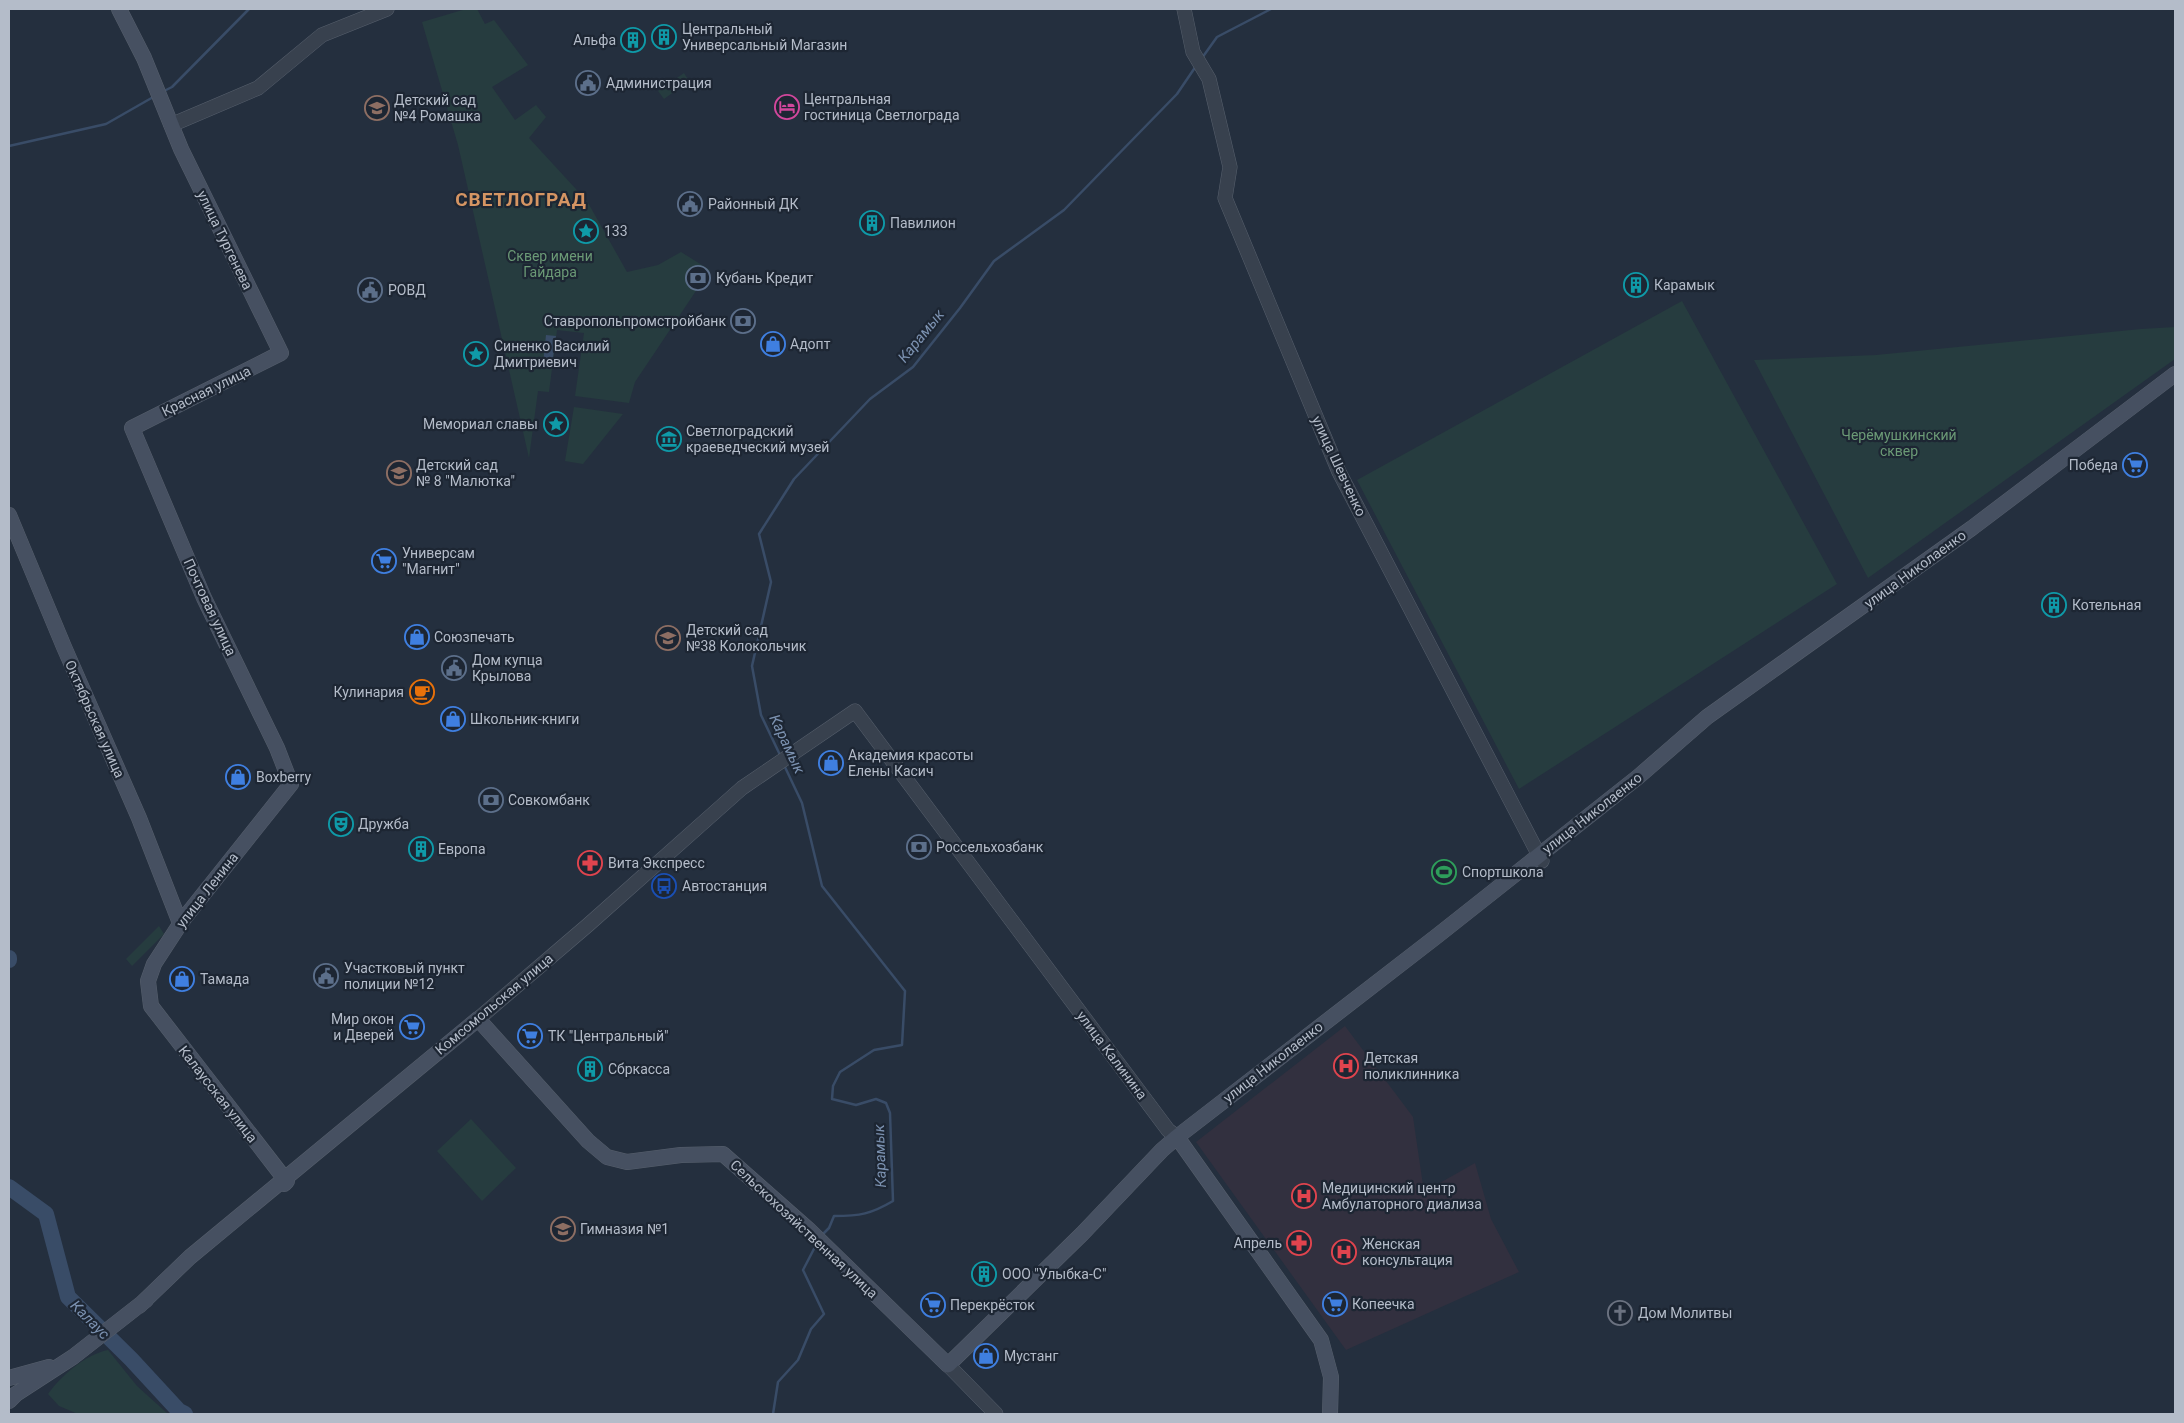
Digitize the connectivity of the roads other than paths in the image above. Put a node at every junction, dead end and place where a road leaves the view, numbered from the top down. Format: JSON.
{"nodes":[{"id":1,"x":119,"y":9,"type":"edge"},
{"id":2,"x":387,"y":9,"type":"edge"},
{"id":3,"x":1184,"y":9,"type":"edge"},
{"id":4,"x":171,"y":125,"type":"junction"},
{"id":5,"x":281,"y":354,"type":"joint"},
{"id":6,"x":2175,"y":374,"type":"edge"},
{"id":7,"x":2175,"y":380,"type":"edge"},
{"id":8,"x":132,"y":428,"type":"joint"},
{"id":9,"x":9,"y":515,"type":"edge"},
{"id":10,"x":855,"y":710,"type":"joint"},
{"id":11,"x":291,"y":784,"type":"joint"},
{"id":12,"x":1540,"y":858,"type":"junction"},
{"id":13,"x":180,"y":924,"type":"junction"},
{"id":14,"x":151,"y":1006,"type":"joint"},
{"id":15,"x":478,"y":1019,"type":"junction"},
{"id":16,"x":1172,"y":1140,"type":"junction"},
{"id":17,"x":285,"y":1181,"type":"junction"},
{"id":18,"x":73,"y":1357,"type":"junction"},
{"id":19,"x":948,"y":1365,"type":"junction"},
{"id":20,"x":9,"y":1378,"type":"edge"},
{"id":21,"x":11,"y":1396,"type":"edge"},
{"id":22,"x":996,"y":1414,"type":"edge"},
{"id":23,"x":1326,"y":1414,"type":"edge"},
{"id":24,"x":1330,"y":1414,"type":"edge"}],
"edges":[{"from":1,"to":4,"type":"main road","name":"улица Тургенева"},
{"from":2,"to":4,"type":"street"},
{"from":3,"to":12,"type":"street","name":"улица Шевченко"},
{"from":4,"to":5,"type":"main road","name":"улица Тургенева"},
{"from":5,"to":8,"type":"main road","name":"Красная улица"},
{"from":6,"to":12,"type":"main road","name":"улица Николаенко"},
{"from":7,"to":12,"type":"main road","name":"улица Николаенко"},
{"from":8,"to":11,"type":"main road","name":"Почтовая улица"},
{"from":9,"to":13,"type":"main road","name":"Октябрьская улица"},
{"from":10,"to":15,"type":"street","name":"Комсомольская улица"},
{"from":10,"to":16,"type":"street","name":"улица Калинина"},
{"from":11,"to":13,"type":"main road","name":"улица Ленина"},
{"from":12,"to":16,"type":"main road","name":"улица Николаенко"},
{"from":13,"to":14,"type":"main road","name":"улица Ленина"},
{"from":14,"to":17,"type":"main road","name":"Калаусская улица"},
{"from":15,"to":17,"type":"main road","name":"Комсомольская улица"},
{"from":15,"to":19,"type":"main road","name":"Сельскохозяйственная улица"},
{"from":16,"to":19,"type":"main road","name":"улица Николаенко"},
{"from":16,"to":23,"type":"main road"},
{"from":16,"to":24,"type":"main road","name":"улица Калинина"},
{"from":17,"to":18,"type":"main road","name":"Комсомольская улица"},
{"from":18,"to":20,"type":"main road"},
{"from":18,"to":21,"type":"main road"},
{"from":19,"to":22,"type":"street","name":"Сельскохозяйственная улица"}]}
